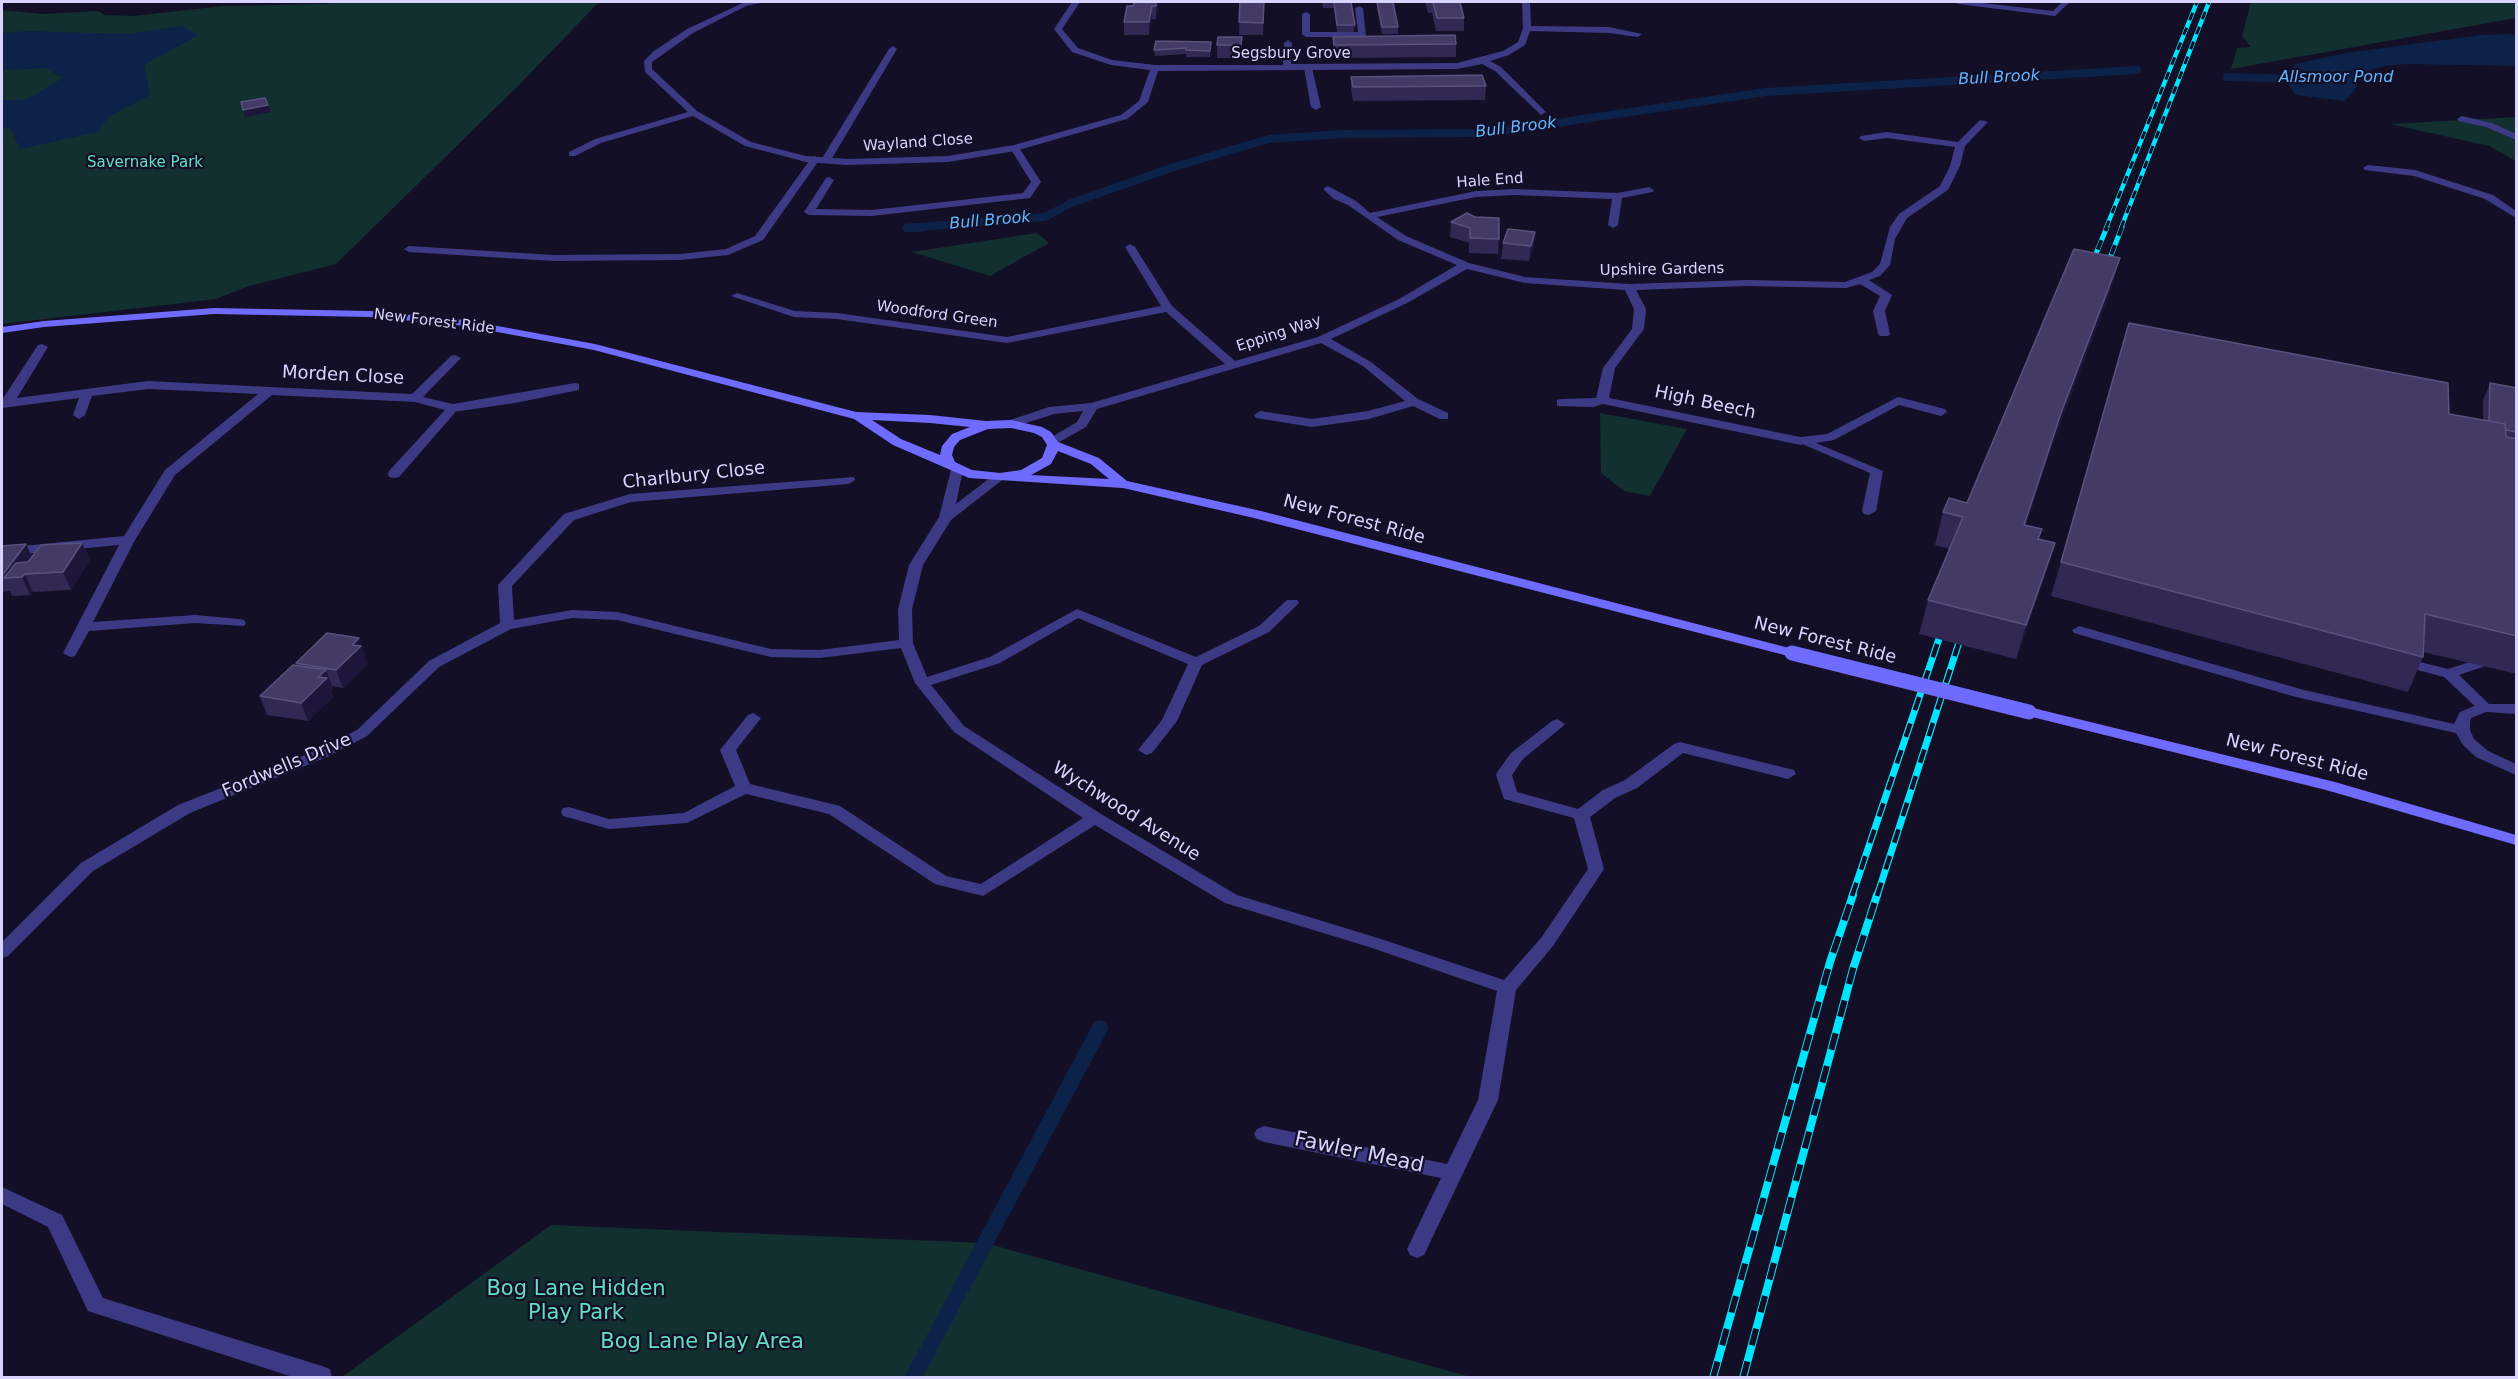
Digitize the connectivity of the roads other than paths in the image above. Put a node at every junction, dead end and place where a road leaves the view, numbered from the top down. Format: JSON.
{"nodes":[{"id":1,"x":761,"y":2,"type":"edge"},
{"id":2,"x":1076,"y":2,"type":"edge"},
{"id":3,"x":1526,"y":2,"type":"edge"},
{"id":4,"x":1958,"y":2,"type":"edge"},
{"id":5,"x":2066,"y":2,"type":"edge"},
{"id":6,"x":742,"y":3,"type":"edge"},
{"id":7,"x":1359,"y":8,"type":"dead end"},
{"id":8,"x":1306,"y":14,"type":"dead end"},
{"id":9,"x":1527,"y":28,"type":"junction"},
{"id":10,"x":1306,"y":34,"type":"junction"},
{"id":11,"x":1638,"y":34,"type":"dead end"},
{"id":12,"x":893,"y":49,"type":"dead end"},
{"id":13,"x":1483,"y":61,"type":"junction"},
{"id":14,"x":1287,"y":67,"type":"junction"},
{"id":15,"x":1155,"y":68,"type":"junction"},
{"id":16,"x":1308,"y":68,"type":"junction"},
{"id":17,"x":1316,"y":106,"type":"dead end"},
{"id":18,"x":1541,"y":112,"type":"dead end"},
{"id":19,"x":694,"y":113,"type":"junction"},
{"id":20,"x":2463,"y":119,"type":"dead end"},
{"id":21,"x":1983,"y":122,"type":"dead end"},
{"id":22,"x":2517,"y":137,"type":"edge"},
{"id":23,"x":1864,"y":138,"type":"dead end"},
{"id":24,"x":1960,"y":145,"type":"junction"},
{"id":25,"x":1015,"y":148,"type":"junction"},
{"id":26,"x":572,"y":154,"type":"dead end"},
{"id":27,"x":815,"y":159,"type":"junction"},
{"id":28,"x":826,"y":160,"type":"junction"},
{"id":29,"x":2368,"y":168,"type":"dead end"},
{"id":30,"x":828,"y":180,"type":"dead end"},
{"id":31,"x":1328,"y":189,"type":"dead end"},
{"id":32,"x":1649,"y":190,"type":"dead end"},
{"id":33,"x":1617,"y":196,"type":"junction"},
{"id":34,"x":2517,"y":215,"type":"edge"},
{"id":35,"x":1368,"y":216,"type":"junction"},
{"id":36,"x":1613,"y":225,"type":"dead end"},
{"id":37,"x":1130,"y":247,"type":"dead end"},
{"id":38,"x":409,"y":249,"type":"dead end"},
{"id":39,"x":1465,"y":265,"type":"junction"},
{"id":40,"x":1861,"y":280,"type":"junction"},
{"id":41,"x":1629,"y":287,"type":"junction"},
{"id":42,"x":737,"y":296,"type":"dead end"},
{"id":43,"x":1168,"y":308,"type":"junction"},
{"id":44,"x":2,"y":330,"type":"edge"},
{"id":45,"x":1884,"y":334,"type":"dead end"},
{"id":46,"x":1322,"y":339,"type":"junction"},
{"id":47,"x":42,"y":347,"type":"dead end"},
{"id":48,"x":455,"y":358,"type":"dead end"},
{"id":49,"x":1234,"y":366,"type":"junction"},
{"id":50,"x":575,"y":387,"type":"dead end"},
{"id":51,"x":268,"y":391,"type":"junction"},
{"id":52,"x":87,"y":393,"type":"junction"},
{"id":53,"x":415,"y":398,"type":"junction"},
{"id":54,"x":1602,"y":400,"type":"junction"},
{"id":55,"x":1414,"y":402,"type":"junction"},
{"id":56,"x":5,"y":403,"type":"edge"},
{"id":57,"x":1561,"y":403,"type":"dead end"},
{"id":58,"x":1092,"y":407,"type":"junction"},
{"id":59,"x":453,"y":408,"type":"junction"},
{"id":60,"x":1941,"y":412,"type":"dead end"},
{"id":61,"x":79,"y":415,"type":"dead end"},
{"id":62,"x":1260,"y":415,"type":"dead end"},
{"id":63,"x":856,"y":416,"type":"junction"},
{"id":64,"x":1444,"y":416,"type":"dead end"},
{"id":65,"x":1011,"y":424,"type":"junction"},
{"id":66,"x":986,"y":425,"type":"junction"},
{"id":67,"x":1801,"y":441,"type":"junction"},
{"id":68,"x":1052,"y":443,"type":"junction"},
{"id":69,"x":953,"y":467,"type":"junction"},
{"id":70,"x":394,"y":474,"type":"dead end"},
{"id":71,"x":1004,"y":477,"type":"junction"},
{"id":72,"x":849,"y":480,"type":"dead end"},
{"id":73,"x":1123,"y":484,"type":"junction"},
{"id":74,"x":1869,"y":511,"type":"dead end"},
{"id":75,"x":946,"y":517,"type":"junction"},
{"id":76,"x":128,"y":540,"type":"junction"},
{"id":77,"x":2,"y":552,"type":"edge"},
{"id":78,"x":1292,"y":603,"type":"dead end"},
{"id":79,"x":239,"y":623,"type":"dead end"},
{"id":80,"x":507,"y":625,"type":"junction"},
{"id":81,"x":83,"y":627,"type":"junction"},
{"id":82,"x":2079,"y":630,"type":"dead end"},
{"id":83,"x":906,"y":643,"type":"junction"},
{"id":84,"x":2505,"y":643,"type":"edge"},
{"id":85,"x":70,"y":653,"type":"dead end"},
{"id":86,"x":2382,"y":657,"type":"edge"},
{"id":87,"x":1196,"y":662,"type":"junction"},
{"id":88,"x":2449,"y":674,"type":"junction"},
{"id":89,"x":922,"y":683,"type":"junction"},
{"id":90,"x":2484,"y":707,"type":"junction"},
{"id":91,"x":2517,"y":709,"type":"edge"},
{"id":92,"x":753,"y":718,"type":"dead end"},
{"id":93,"x":1557,"y":724,"type":"dead end"},
{"id":94,"x":2462,"y":730,"type":"junction"},
{"id":95,"x":1146,"y":750,"type":"dead end"},
{"id":96,"x":2517,"y":770,"type":"edge"},
{"id":97,"x":1788,"y":774,"type":"dead end"},
{"id":98,"x":744,"y":788,"type":"junction"},
{"id":99,"x":569,"y":812,"type":"dead end"},
{"id":100,"x":1581,"y":815,"type":"junction"},
{"id":101,"x":1095,"y":818,"type":"junction"},
{"id":102,"x":2517,"y":840,"type":"edge"},
{"id":103,"x":2,"y":952,"type":"edge"},
{"id":104,"x":1507,"y":988,"type":"junction"},
{"id":105,"x":1264,"y":1134,"type":"dead end"},
{"id":106,"x":1453,"y":1173,"type":"junction"},
{"id":107,"x":2,"y":1195,"type":"edge"},
{"id":108,"x":1417,"y":1249,"type":"dead end"},
{"id":109,"x":322,"y":1376,"type":"dead end"}],
"edges":[{"from":1,"to":6,"type":"street","name":"Wayland Close"},
{"from":2,"to":15,"type":"street","name":"Segsbury Grove"},
{"from":3,"to":9,"type":"street"},
{"from":4,"to":5,"type":"street"},
{"from":6,"to":19,"type":"street","name":"Wayland Close"},
{"from":7,"to":10,"type":"street"},
{"from":8,"to":10,"type":"street"},
{"from":9,"to":11,"type":"street"},
{"from":9,"to":13,"type":"street","name":"Segsbury Grove"},
{"from":10,"to":14,"type":"street"},
{"from":12,"to":28,"type":"street"},
{"from":13,"to":16,"type":"street","name":"Segsbury Grove"},
{"from":13,"to":18,"type":"street"},
{"from":14,"to":15,"type":"street","name":"Segsbury Grove"},
{"from":14,"to":16,"type":"street","name":"Segsbury Grove"},
{"from":15,"to":25,"type":"street","name":"Wayland Close"},
{"from":16,"to":17,"type":"street"},
{"from":19,"to":26,"type":"street"},
{"from":19,"to":27,"type":"street","name":"Wayland Close"},
{"from":20,"to":22,"type":"street"},
{"from":21,"to":24,"type":"street","name":"Upshire Gardens"},
{"from":23,"to":24,"type":"street"},
{"from":24,"to":40,"type":"street","name":"Upshire Gardens"},
{"from":25,"to":28,"type":"street","name":"Wayland Close"},
{"from":25,"to":30,"type":"street"},
{"from":27,"to":28,"type":"street","name":"Wayland Close"},
{"from":27,"to":38,"type":"street"},
{"from":29,"to":34,"type":"street"},
{"from":31,"to":35,"type":"street"},
{"from":32,"to":33,"type":"street","name":"Hale End"},
{"from":33,"to":35,"type":"street","name":"Hale End"},
{"from":33,"to":36,"type":"street"},
{"from":35,"to":39,"type":"street"},
{"from":37,"to":43,"type":"street"},
{"from":39,"to":41,"type":"street","name":"Upshire Gardens"},
{"from":39,"to":46,"type":"street","name":"Epping Way"},
{"from":40,"to":41,"type":"street","name":"Upshire Gardens"},
{"from":40,"to":45,"type":"street"},
{"from":41,"to":54,"type":"street"},
{"from":42,"to":43,"type":"street","name":"Woodford Green"},
{"from":43,"to":49,"type":"street"},
{"from":44,"to":63,"type":"main road","name":"New Forest Ride"},
{"from":46,"to":49,"type":"street","name":"Epping Way"},
{"from":46,"to":55,"type":"street"},
{"from":47,"to":56,"type":"street"},
{"from":48,"to":53,"type":"street","name":"Morden Close"},
{"from":49,"to":58,"type":"street","name":"Epping Way"},
{"from":50,"to":59,"type":"street"},
{"from":51,"to":52,"type":"street","name":"Morden Close"},
{"from":51,"to":53,"type":"street","name":"Morden Close"},
{"from":51,"to":76,"type":"street"},
{"from":52,"to":56,"type":"street","name":"Morden Close"},
{"from":52,"to":61,"type":"street"},
{"from":53,"to":59,"type":"street","name":"Morden Close"},
{"from":54,"to":57,"type":"street","name":"High Beech"},
{"from":54,"to":67,"type":"street","name":"High Beech"},
{"from":55,"to":62,"type":"street"},
{"from":55,"to":64,"type":"street"},
{"from":58,"to":65,"type":"street","name":"Epping Way"},
{"from":58,"to":68,"type":"street"},
{"from":59,"to":70,"type":"street"},
{"from":60,"to":67,"type":"street"},
{"from":63,"to":66,"type":"main road","name":"New Forest Ride"},
{"from":63,"to":69,"type":"main road","name":"New Forest Ride"},
{"from":65,"to":66,"type":"main road","name":"New Forest Ride"},
{"from":65,"to":68,"type":"main road","name":"New Forest Ride"},
{"from":66,"to":69,"type":"main road","name":"New Forest Ride"},
{"from":67,"to":74,"type":"street"},
{"from":68,"to":71,"type":"main road","name":"New Forest Ride"},
{"from":68,"to":73,"type":"main road","name":"New Forest Ride"},
{"from":69,"to":71,"type":"main road","name":"New Forest Ride"},
{"from":69,"to":75,"type":"street","name":"Wychwood Avenue"},
{"from":71,"to":73,"type":"main road","name":"New Forest Ride"},
{"from":71,"to":75,"type":"street","name":"Wychwood Avenue"},
{"from":72,"to":80,"type":"street","name":"Charlbury Close"},
{"from":73,"to":102,"type":"main road","name":"New Forest Ride","bridge":true},
{"from":75,"to":83,"type":"street","name":"Wychwood Avenue"},
{"from":76,"to":77,"type":"street"},
{"from":76,"to":81,"type":"street"},
{"from":78,"to":87,"type":"street"},
{"from":79,"to":81,"type":"street"},
{"from":80,"to":83,"type":"street","name":"Fordwells Drive"},
{"from":80,"to":103,"type":"street","name":"Fordwells Drive"},
{"from":81,"to":85,"type":"street"},
{"from":82,"to":94,"type":"street"},
{"from":83,"to":89,"type":"street","name":"Wychwood Avenue"},
{"from":84,"to":88,"type":"street"},
{"from":86,"to":88,"type":"street"},
{"from":87,"to":89,"type":"street"},
{"from":87,"to":95,"type":"street"},
{"from":88,"to":90,"type":"street"},
{"from":89,"to":101,"type":"street","name":"Wychwood Avenue"},
{"from":90,"to":91,"type":"street"},
{"from":90,"to":94,"type":"street"},
{"from":92,"to":98,"type":"street"},
{"from":93,"to":100,"type":"street"},
{"from":94,"to":96,"type":"street"},
{"from":97,"to":100,"type":"street"},
{"from":98,"to":99,"type":"street"},
{"from":98,"to":101,"type":"street"},
{"from":100,"to":104,"type":"street"},
{"from":101,"to":104,"type":"street","name":"Wychwood Avenue"},
{"from":104,"to":106,"type":"street","name":"Fawler Mead"},
{"from":105,"to":106,"type":"street","name":"Fawler Mead"},
{"from":106,"to":108,"type":"street","name":"Fawler Mead"},
{"from":107,"to":109,"type":"street"}]}
